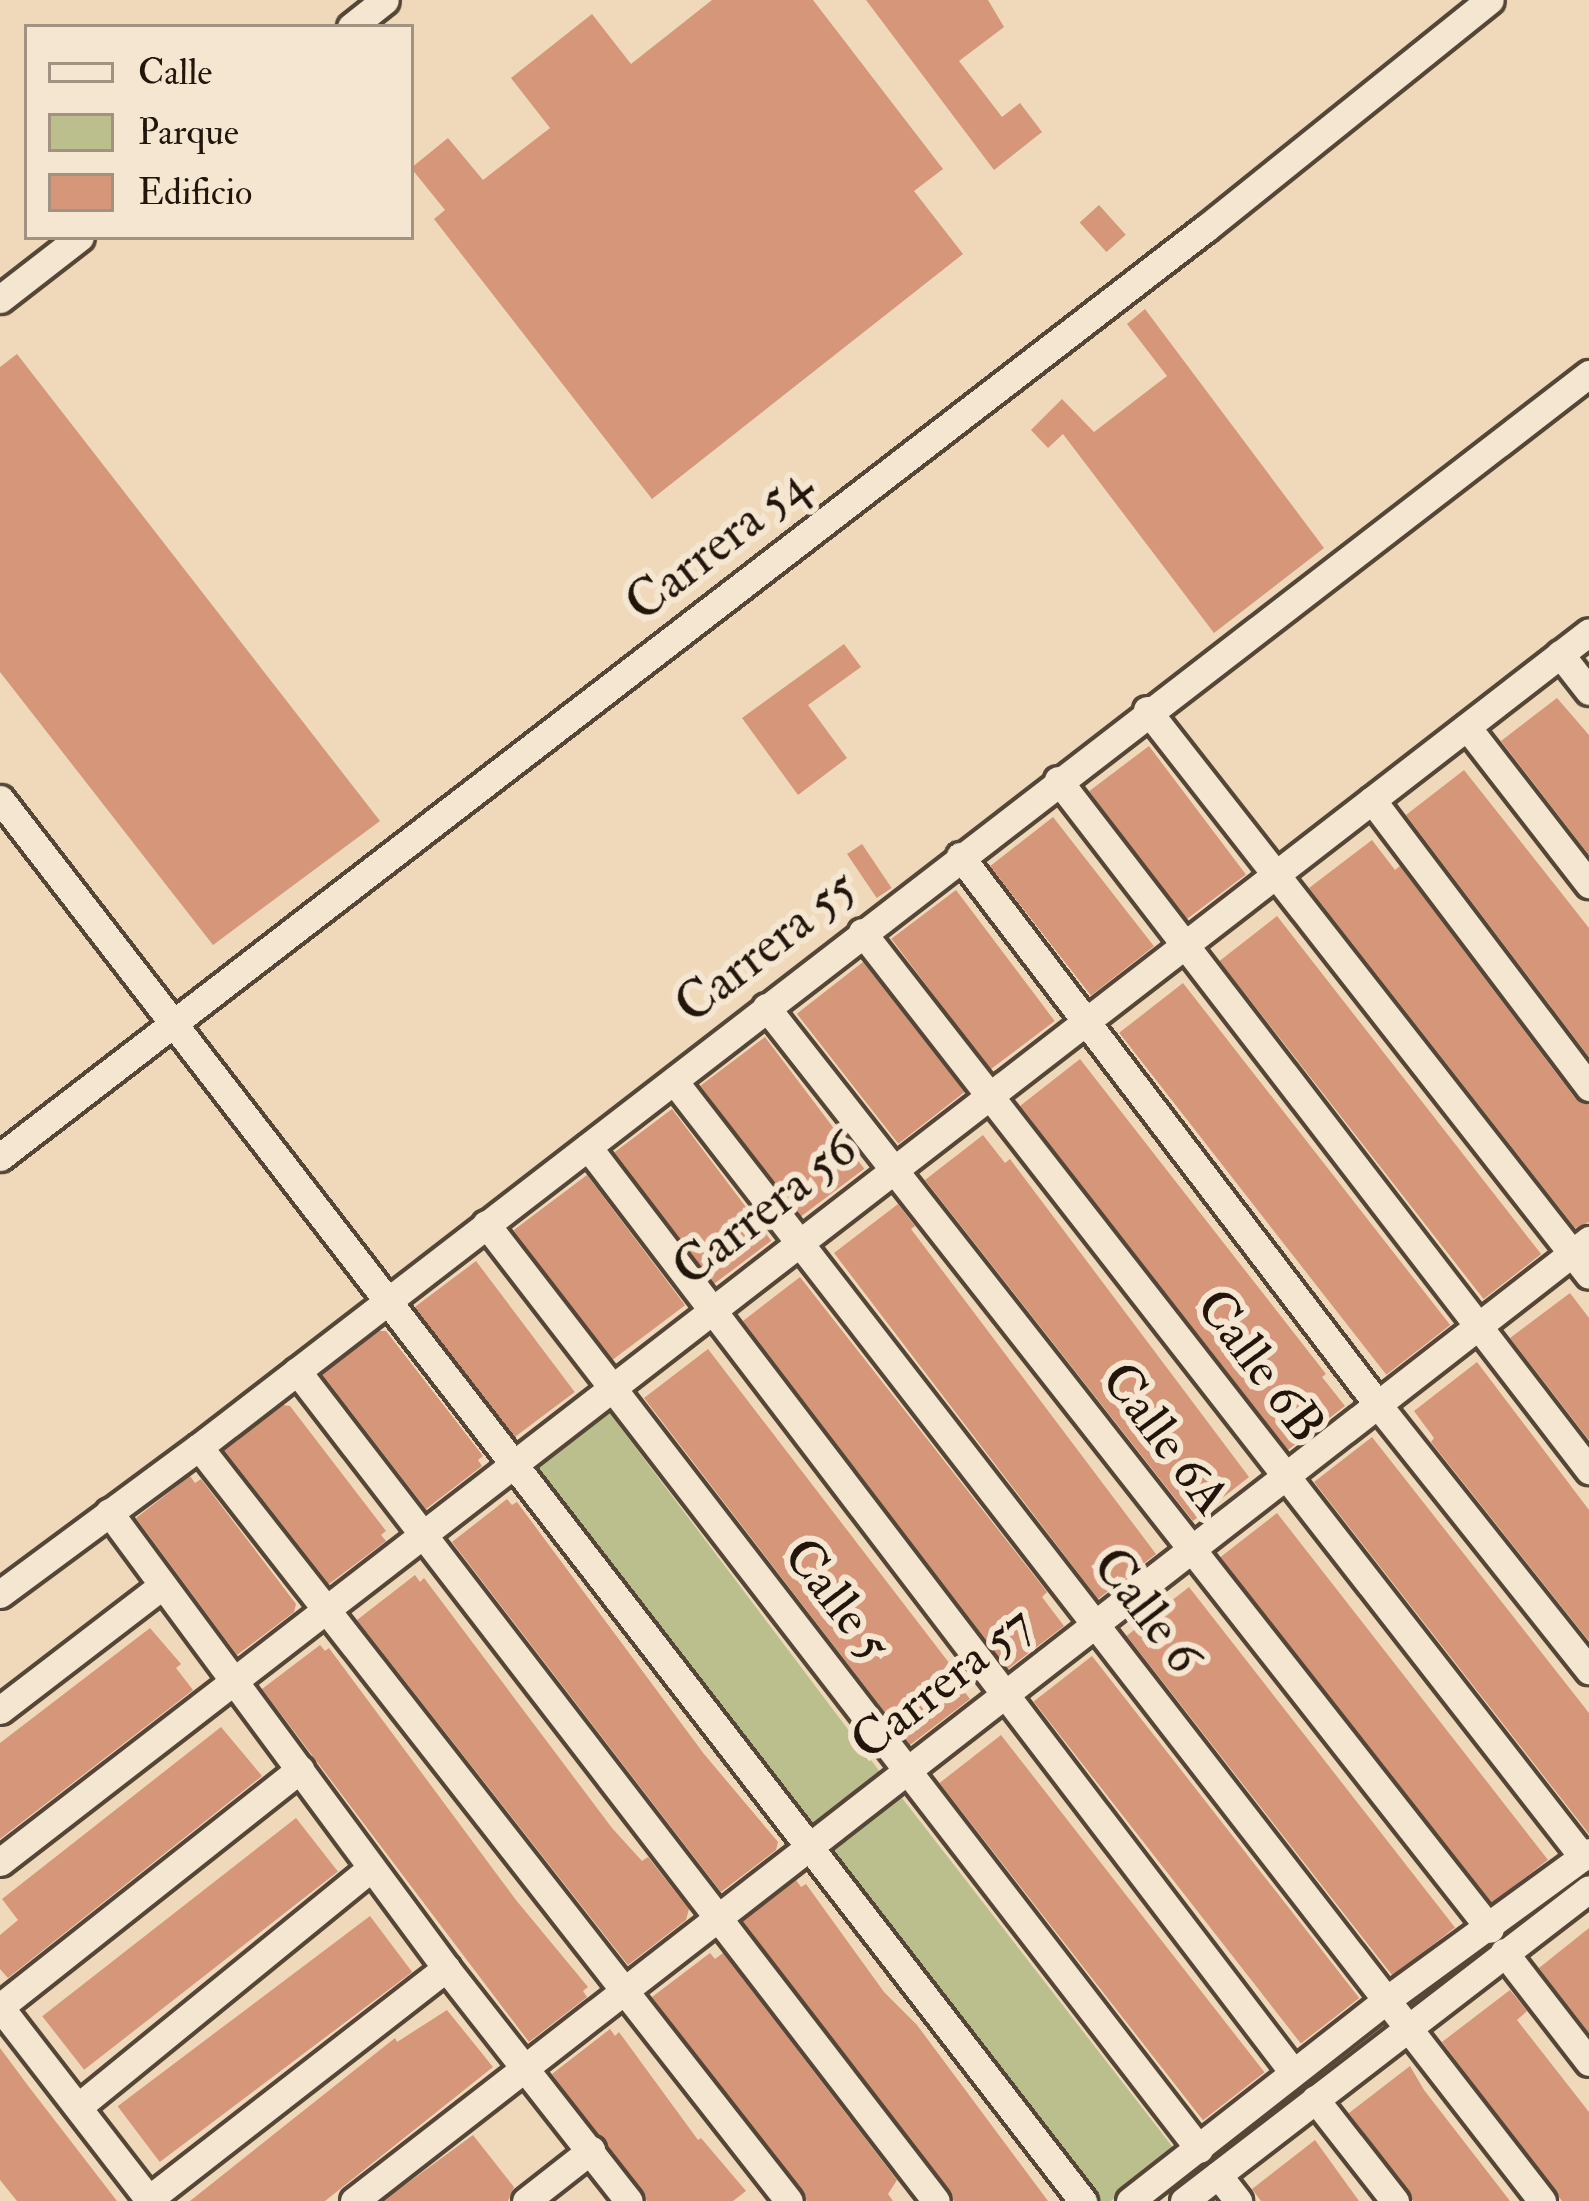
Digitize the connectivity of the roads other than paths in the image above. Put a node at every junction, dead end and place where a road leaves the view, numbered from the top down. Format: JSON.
{"nodes":[{"id":1,"x":386,"y":0,"type":"edge"},
{"id":2,"x":1490,"y":0,"type":"edge"},
{"id":3,"x":355,"y":24,"type":"edge"},
{"id":4,"x":76,"y":240,"type":"edge"},
{"id":5,"x":0,"y":299,"type":"edge"},
{"id":6,"x":1589,"y":374,"type":"edge"},
{"id":7,"x":1589,"y":632,"type":"edge"},
{"id":8,"x":1560,"y":654,"type":"junction"},
{"id":9,"x":1589,"y":691,"type":"edge"},
{"id":10,"x":1148,"y":710,"type":"junction"},
{"id":11,"x":1467,"y":727,"type":"junction"},
{"id":12,"x":1058,"y":780,"type":"junction"},
{"id":13,"x":0,"y":800,"type":"edge"},
{"id":14,"x":1372,"y":800,"type":"junction"},
{"id":15,"x":960,"y":856,"type":"junction"},
{"id":16,"x":1275,"y":875,"type":"junction"},
{"id":17,"x":1589,"y":884,"type":"edge"},
{"id":18,"x":862,"y":932,"type":"junction"},
{"id":19,"x":1186,"y":944,"type":"junction"},
{"id":20,"x":766,"y":1006,"type":"junction"},
{"id":21,"x":1087,"y":1020,"type":"junction"},
{"id":22,"x":173,"y":1024,"type":"junction"},
{"id":23,"x":674,"y":1081,"type":"junction"},
{"id":24,"x":1589,"y":1087,"type":"edge"},
{"id":25,"x":993,"y":1094,"type":"junction"},
{"id":26,"x":588,"y":1147,"type":"junction"},
{"id":27,"x":0,"y":1157,"type":"edge"},
{"id":28,"x":897,"y":1168,"type":"junction"},
{"id":29,"x":486,"y":1225,"type":"junction"},
{"id":30,"x":799,"y":1244,"type":"junction"},
{"id":31,"x":1584,"y":1256,"type":"edge"},
{"id":32,"x":388,"y":1300,"type":"junction"},
{"id":33,"x":713,"y":1310,"type":"junction"},
{"id":34,"x":1477,"y":1328,"type":"junction"},
{"id":35,"x":297,"y":1371,"type":"junction"},
{"id":36,"x":613,"y":1388,"type":"junction"},
{"id":37,"x":1378,"y":1405,"type":"junction"},
{"id":38,"x":199,"y":1447,"type":"junction"},
{"id":39,"x":514,"y":1464,"type":"junction"},
{"id":40,"x":1589,"y":1470,"type":"edge"},
{"id":41,"x":1284,"y":1478,"type":"junction"},
{"id":42,"x":109,"y":1512,"type":"junction"},
{"id":43,"x":421,"y":1535,"type":"junction"},
{"id":44,"x":1190,"y":1551,"type":"junction"},
{"id":45,"x":164,"y":1585,"type":"junction"},
{"id":46,"x":0,"y":1594,"type":"edge"},
{"id":47,"x":328,"y":1608,"type":"junction"},
{"id":48,"x":1096,"y":1624,"type":"junction"},
{"id":49,"x":1589,"y":1670,"type":"edge"},
{"id":50,"x":235,"y":1680,"type":"junction"},
{"id":51,"x":1002,"y":1697,"type":"junction"},
{"id":52,"x":0,"y":1710,"type":"edge"},
{"id":53,"x":300,"y":1769,"type":"junction"},
{"id":54,"x":908,"y":1770,"type":"junction"},
{"id":55,"x":810,"y":1846,"type":"junction"},
{"id":56,"x":1586,"y":1855,"type":"edge"},
{"id":57,"x":0,"y":1862,"type":"edge"},
{"id":58,"x":371,"y":1868,"type":"junction"},
{"id":59,"x":1589,"y":1889,"type":"edge"},
{"id":60,"x":717,"y":1918,"type":"junction"},
{"id":61,"x":1497,"y":1941,"type":"junction"},
{"id":62,"x":446,"y":1968,"type":"junction"},
{"id":63,"x":627,"y":1989,"type":"junction"},
{"id":64,"x":1385,"y":2001,"type":"junction"},
{"id":65,"x":0,"y":2007,"type":"edge"},
{"id":66,"x":1404,"y":2026,"type":"junction"},
{"id":67,"x":1589,"y":2062,"type":"edge"},
{"id":68,"x":527,"y":2066,"type":"junction"},
{"id":69,"x":1293,"y":2072,"type":"junction"},
{"id":70,"x":1315,"y":2099,"type":"junction"},
{"id":71,"x":78,"y":2108,"type":"junction"},
{"id":72,"x":1199,"y":2149,"type":"junction"},
{"id":73,"x":591,"y":2150,"type":"junction"},
{"id":74,"x":1218,"y":2175,"type":"junction"},
{"id":75,"x":149,"y":2200,"type":"edge"},
{"id":76,"x":354,"y":2201,"type":"edge"},
{"id":77,"x":526,"y":2201,"type":"edge"},
{"id":78,"x":629,"y":2201,"type":"edge"},
{"id":79,"x":789,"y":2201,"type":"edge"},
{"id":80,"x":936,"y":2201,"type":"edge"},
{"id":81,"x":1083,"y":2201,"type":"edge"},
{"id":82,"x":1130,"y":2201,"type":"edge"},
{"id":83,"x":1184,"y":2201,"type":"edge"},
{"id":84,"x":1238,"y":2201,"type":"edge"},
{"id":85,"x":1395,"y":2201,"type":"edge"},
{"id":86,"x":1543,"y":2201,"type":"edge"}],
"edges":[{"from":1,"to":3,"type":"street"},
{"from":2,"to":22,"type":"street","name":"Carrera 54"},
{"from":4,"to":5,"type":"street"},
{"from":6,"to":10,"type":"street","name":"Carrera 55"},
{"from":7,"to":8,"type":"street","name":"Carrera 56"},
{"from":8,"to":9,"type":"street"},
{"from":8,"to":11,"type":"street","name":"Carrera 56"},
{"from":10,"to":12,"type":"street","name":"Carrera 55"},
{"from":10,"to":16,"type":"street"},
{"from":11,"to":14,"type":"street","name":"Carrera 56"},
{"from":11,"to":17,"type":"street"},
{"from":12,"to":15,"type":"street","name":"Carrera 55"},
{"from":12,"to":19,"type":"street"},
{"from":13,"to":22,"type":"street"},
{"from":14,"to":16,"type":"street","name":"Carrera 56"},
{"from":14,"to":24,"type":"street"},
{"from":15,"to":18,"type":"street","name":"Carrera 55"},
{"from":15,"to":21,"type":"street"},
{"from":16,"to":19,"type":"street","name":"Carrera 56"},
{"from":16,"to":31,"type":"street"},
{"from":18,"to":20,"type":"street","name":"Carrera 55"},
{"from":18,"to":25,"type":"street","name":"Calle 6B"},
{"from":19,"to":21,"type":"street","name":"Carrera 56"},
{"from":19,"to":34,"type":"street"},
{"from":20,"to":23,"type":"street","name":"Carrera 55"},
{"from":20,"to":28,"type":"street","name":"Calle 6A"},
{"from":21,"to":25,"type":"street","name":"Carrera 56"},
{"from":21,"to":37,"type":"street"},
{"from":22,"to":27,"type":"street","name":"Carrera 54"},
{"from":22,"to":32,"type":"street"},
{"from":23,"to":26,"type":"street","name":"Carrera 55"},
{"from":23,"to":30,"type":"street","name":"Calle 6"},
{"from":25,"to":28,"type":"street","name":"Carrera 56"},
{"from":25,"to":41,"type":"street","name":"Calle 6B"},
{"from":26,"to":29,"type":"street","name":"Carrera 55"},
{"from":26,"to":33,"type":"street"},
{"from":28,"to":30,"type":"street","name":"Carrera 56"},
{"from":28,"to":44,"type":"street","name":"Calle 6A"},
{"from":29,"to":32,"type":"street","name":"Carrera 55"},
{"from":29,"to":36,"type":"street","name":"Calle 5"},
{"from":30,"to":33,"type":"street","name":"Carrera 56"},
{"from":30,"to":48,"type":"street","name":"Calle 6"},
{"from":31,"to":34,"type":"street","name":"Carrera 57"},
{"from":32,"to":35,"type":"street","name":"Carrera 55"},
{"from":32,"to":39,"type":"street"},
{"from":33,"to":36,"type":"street","name":"Carrera 56"},
{"from":33,"to":51,"type":"street"},
{"from":34,"to":37,"type":"street","name":"Carrera 57"},
{"from":34,"to":40,"type":"street"},
{"from":35,"to":38,"type":"street","name":"Carrera 55"},
{"from":35,"to":43,"type":"street"},
{"from":36,"to":39,"type":"street","name":"Carrera 56"},
{"from":36,"to":54,"type":"street","name":"Calle 5"},
{"from":37,"to":41,"type":"street","name":"Carrera 57"},
{"from":37,"to":49,"type":"street"},
{"from":38,"to":42,"type":"street","name":"Carrera 55"},
{"from":38,"to":47,"type":"street"},
{"from":39,"to":43,"type":"street","name":"Carrera 56"},
{"from":39,"to":55,"type":"street"},
{"from":41,"to":44,"type":"street","name":"Carrera 57"},
{"from":41,"to":56,"type":"street","name":"Calle 6B"},
{"from":42,"to":45,"type":"street"},
{"from":42,"to":46,"type":"street","name":"Carrera 55"},
{"from":43,"to":47,"type":"street","name":"Carrera 56"},
{"from":43,"to":60,"type":"street"},
{"from":44,"to":48,"type":"street","name":"Carrera 57"},
{"from":44,"to":61,"type":"street","name":"Calle 6A"},
{"from":45,"to":50,"type":"street"},
{"from":45,"to":52,"type":"street"},
{"from":47,"to":50,"type":"street","name":"Carrera 56"},
{"from":47,"to":63,"type":"street"},
{"from":48,"to":51,"type":"street","name":"Carrera 57"},
{"from":48,"to":64,"type":"street","name":"Calle 6"},
{"from":50,"to":53,"type":"street"},
{"from":50,"to":57,"type":"street","name":"Carrera 56"},
{"from":51,"to":54,"type":"street","name":"Carrera 57"},
{"from":51,"to":69,"type":"street"},
{"from":53,"to":58,"type":"street"},
{"from":53,"to":65,"type":"street"},
{"from":54,"to":55,"type":"street","name":"Carrera 57"},
{"from":54,"to":72,"type":"street","name":"Calle 5"},
{"from":55,"to":60,"type":"street","name":"Carrera 57"},
{"from":55,"to":81,"type":"street"},
{"from":56,"to":61,"type":"street"},
{"from":58,"to":62,"type":"street"},
{"from":58,"to":71,"type":"street"},
{"from":59,"to":61,"type":"street"},
{"from":60,"to":63,"type":"street","name":"Carrera 57"},
{"from":60,"to":80,"type":"street"},
{"from":61,"to":64,"type":"street"},
{"from":61,"to":66,"type":"street"},
{"from":61,"to":67,"type":"street","name":"Calle 6A"},
{"from":62,"to":68,"type":"street"},
{"from":62,"to":75,"type":"street"},
{"from":63,"to":68,"type":"street","name":"Carrera 57"},
{"from":63,"to":79,"type":"street"},
{"from":64,"to":66,"type":"street","name":"Calle 6"},
{"from":64,"to":69,"type":"street"},
{"from":65,"to":71,"type":"street"},
{"from":66,"to":70,"type":"street"},
{"from":66,"to":86,"type":"street","name":"Calle 6"},
{"from":68,"to":73,"type":"street"},
{"from":68,"to":76,"type":"street","name":"Carrera 57"},
{"from":69,"to":72,"type":"street"},
{"from":70,"to":74,"type":"street"},
{"from":70,"to":85,"type":"street"},
{"from":71,"to":75,"type":"street"},
{"from":72,"to":82,"type":"street"},
{"from":73,"to":77,"type":"street"},
{"from":73,"to":78,"type":"street"},
{"from":74,"to":83,"type":"street"},
{"from":74,"to":84,"type":"street"}]}
